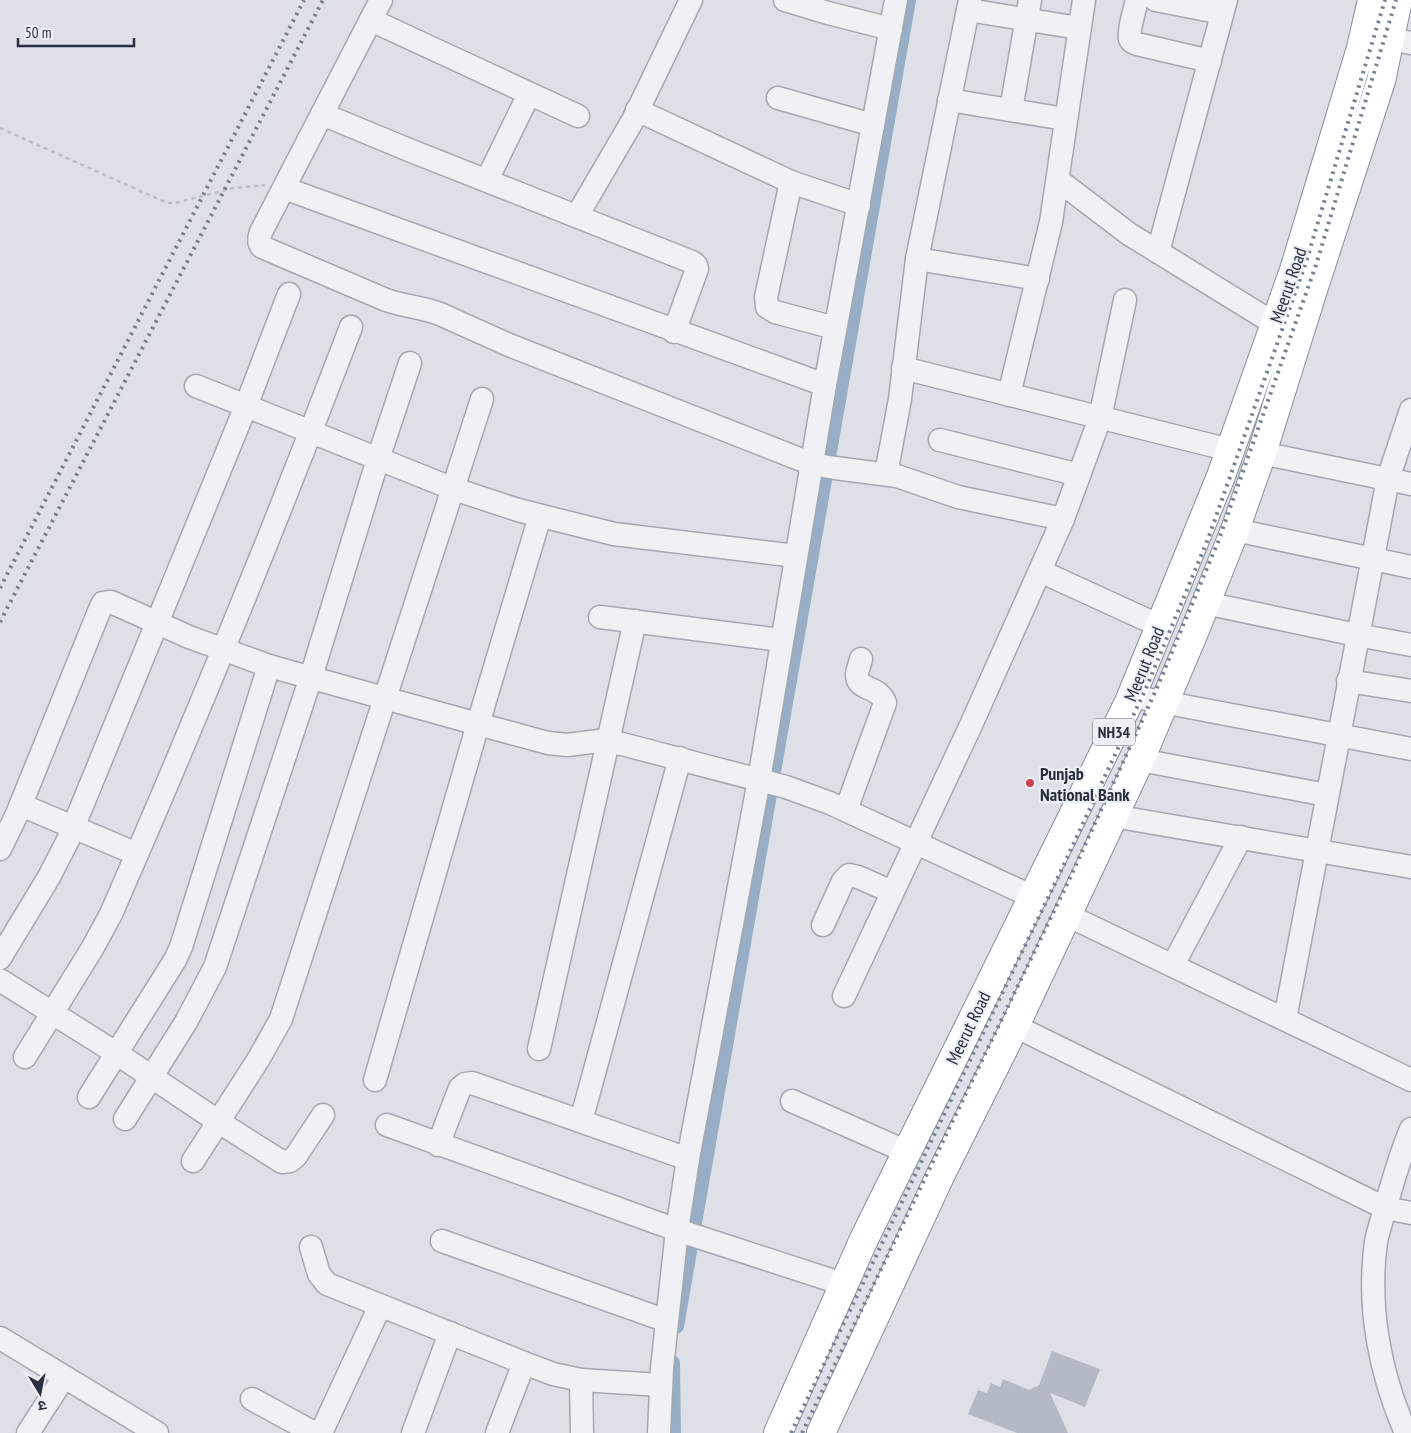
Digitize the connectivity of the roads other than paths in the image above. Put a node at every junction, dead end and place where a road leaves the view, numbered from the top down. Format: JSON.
{"nodes":[{"id":1,"x":381,"y":0,"type":"edge"},
{"id":2,"x":690,"y":0,"type":"edge"},
{"id":3,"x":786,"y":0,"type":"edge"},
{"id":4,"x":896,"y":0,"type":"edge"},
{"id":5,"x":1084,"y":0,"type":"edge"},
{"id":6,"x":1137,"y":0,"type":"edge"},
{"id":7,"x":1156,"y":0,"type":"edge"},
{"id":8,"x":1372,"y":0,"type":"edge"},
{"id":9,"x":1398,"y":0,"type":"edge"},
{"id":10,"x":969,"y":5,"type":"edge"},
{"id":11,"x":1224,"y":7,"type":"edge"},
{"id":12,"x":1028,"y":10,"type":"edge"},
{"id":13,"x":371,"y":20,"type":"junction"},
{"id":14,"x":1079,"y":28,"type":"junction"},
{"id":15,"x":891,"y":30,"type":"junction"},
{"id":16,"x":1400,"y":41,"type":"edge"},
{"id":17,"x":1210,"y":61,"type":"junction"},
{"id":18,"x":529,"y":94,"type":"junction"},
{"id":19,"x":778,"y":98,"type":"dead end"},
{"id":20,"x":949,"y":100,"type":"junction"},
{"id":21,"x":637,"y":110,"type":"junction"},
{"id":22,"x":1011,"y":110,"type":"junction"},
{"id":23,"x":322,"y":114,"type":"junction"},
{"id":24,"x":578,"y":116,"type":"dead end"},
{"id":25,"x":1065,"y":119,"type":"junction"},
{"id":26,"x":873,"y":125,"type":"junction"},
{"id":27,"x":487,"y":180,"type":"junction"},
{"id":28,"x":1058,"y":180,"type":"junction"},
{"id":29,"x":792,"y":182,"type":"junction"},
{"id":30,"x":284,"y":188,"type":"junction"},
{"id":31,"x":859,"y":205,"type":"junction"},
{"id":32,"x":577,"y":216,"type":"junction"},
{"id":33,"x":1158,"y":252,"type":"junction"},
{"id":34,"x":917,"y":259,"type":"junction"},
{"id":35,"x":1038,"y":279,"type":"junction"},
{"id":36,"x":289,"y":294,"type":"dead end"},
{"id":37,"x":1125,"y":300,"type":"dead end"},
{"id":38,"x":1275,"y":324,"type":"junction"},
{"id":39,"x":352,"y":327,"type":"dead end"},
{"id":40,"x":835,"y":328,"type":"junction"},
{"id":41,"x":674,"y":332,"type":"junction"},
{"id":42,"x":410,"y":363,"type":"dead end"},
{"id":43,"x":903,"y":368,"type":"junction"},
{"id":44,"x":824,"y":385,"type":"junction"},
{"id":45,"x":196,"y":386,"type":"dead end"},
{"id":46,"x":1009,"y":395,"type":"junction"},
{"id":47,"x":482,"y":399,"type":"dead end"},
{"id":48,"x":246,"y":406,"type":"junction"},
{"id":49,"x":1411,"y":410,"type":"edge"},
{"id":50,"x":1100,"y":418,"type":"junction"},
{"id":51,"x":311,"y":432,"type":"junction"},
{"id":52,"x":940,"y":440,"type":"dead end"},
{"id":53,"x":1230,"y":450,"type":"junction"},
{"id":54,"x":1262,"y":453,"type":"junction"},
{"id":55,"x":378,"y":459,"type":"junction"},
{"id":56,"x":823,"y":466,"type":"junction"},
{"id":57,"x":886,"y":474,"type":"junction"},
{"id":58,"x":1079,"y":475,"type":"junction"},
{"id":59,"x":1388,"y":479,"type":"junction"},
{"id":60,"x":1411,"y":484,"type":"edge"},
{"id":61,"x":454,"y":489,"type":"junction"},
{"id":62,"x":540,"y":516,"type":"junction"},
{"id":63,"x":1063,"y":519,"type":"junction"},
{"id":64,"x":1235,"y":530,"type":"junction"},
{"id":65,"x":796,"y":556,"type":"junction"},
{"id":66,"x":1372,"y":559,"type":"junction"},
{"id":67,"x":1411,"y":567,"type":"edge"},
{"id":68,"x":1040,"y":571,"type":"junction"},
{"id":69,"x":1205,"y":603,"type":"junction"},
{"id":70,"x":600,"y":617,"type":"dead end"},
{"id":71,"x":635,"y":621,"type":"junction"},
{"id":72,"x":157,"y":623,"type":"junction"},
{"id":73,"x":1160,"y":626,"type":"junction"},
{"id":74,"x":1357,"y":635,"type":"junction"},
{"id":75,"x":781,"y":640,"type":"junction"},
{"id":76,"x":1411,"y":645,"type":"edge"},
{"id":77,"x":223,"y":650,"type":"junction"},
{"id":78,"x":861,"y":659,"type":"dead end"},
{"id":79,"x":269,"y":666,"type":"junction"},
{"id":80,"x":311,"y":677,"type":"junction"},
{"id":81,"x":1348,"y":681,"type":"junction"},
{"id":82,"x":1411,"y":691,"type":"edge"},
{"id":83,"x":1131,"y":696,"type":"junction"},
{"id":84,"x":385,"y":697,"type":"junction"},
{"id":85,"x":1165,"y":702,"type":"junction"},
{"id":86,"x":478,"y":724,"type":"junction"},
{"id":87,"x":1338,"y":735,"type":"junction"},
{"id":88,"x":608,"y":741,"type":"junction"},
{"id":89,"x":1411,"y":748,"type":"edge"},
{"id":90,"x":680,"y":758,"type":"junction"},
{"id":91,"x":1140,"y":760,"type":"junction"},
{"id":92,"x":770,"y":783,"type":"junction"},
{"id":93,"x":1327,"y":795,"type":"junction"},
{"id":94,"x":21,"y":805,"type":"junction"},
{"id":95,"x":846,"y":810,"type":"junction"},
{"id":96,"x":1113,"y":816,"type":"junction"},
{"id":97,"x":73,"y":827,"type":"junction"},
{"id":98,"x":1242,"y":837,"type":"junction"},
{"id":99,"x":915,"y":841,"type":"junction"},
{"id":100,"x":0,"y":848,"type":"edge"},
{"id":101,"x":1316,"y":851,"type":"junction"},
{"id":102,"x":137,"y":854,"type":"junction"},
{"id":103,"x":1411,"y":867,"type":"edge"},
{"id":104,"x":892,"y":892,"type":"junction"},
{"id":105,"x":1033,"y":897,"type":"junction"},
{"id":106,"x":1067,"y":915,"type":"junction"},
{"id":107,"x":823,"y":925,"type":"dead end"},
{"id":108,"x":0,"y":958,"type":"edge"},
{"id":109,"x":1173,"y":965,"type":"junction"},
{"id":110,"x":0,"y":980,"type":"edge"},
{"id":111,"x":844,"y":996,"type":"dead end"},
{"id":112,"x":53,"y":1013,"type":"junction"},
{"id":113,"x":1285,"y":1019,"type":"junction"},
{"id":114,"x":1015,"y":1026,"type":"junction"},
{"id":115,"x":539,"y":1049,"type":"dead end"},
{"id":116,"x":116,"y":1053,"type":"junction"},
{"id":117,"x":25,"y":1057,"type":"dead end"},
{"id":118,"x":151,"y":1077,"type":"junction"},
{"id":119,"x":375,"y":1080,"type":"dead end"},
{"id":120,"x":1411,"y":1080,"type":"edge"},
{"id":121,"x":89,"y":1097,"type":"dead end"},
{"id":122,"x":792,"y":1101,"type":"dead end"},
{"id":123,"x":323,"y":1115,"type":"dead end"},
{"id":124,"x":125,"y":1119,"type":"dead end"},
{"id":125,"x":219,"y":1122,"type":"junction"},
{"id":126,"x":581,"y":1122,"type":"junction"},
{"id":127,"x":387,"y":1125,"type":"dead end"},
{"id":128,"x":1411,"y":1129,"type":"edge"},
{"id":129,"x":438,"y":1145,"type":"junction"},
{"id":130,"x":908,"y":1152,"type":"junction"},
{"id":131,"x":688,"y":1158,"type":"junction"},
{"id":132,"x":193,"y":1161,"type":"dead end"},
{"id":133,"x":1385,"y":1208,"type":"junction"},
{"id":134,"x":1411,"y":1213,"type":"edge"},
{"id":135,"x":680,"y":1231,"type":"junction"},
{"id":136,"x":442,"y":1241,"type":"dead end"},
{"id":137,"x":312,"y":1246,"type":"dead end"},
{"id":138,"x":843,"y":1284,"type":"junction"},
{"id":139,"x":380,"y":1306,"type":"junction"},
{"id":140,"x":667,"y":1321,"type":"junction"},
{"id":141,"x":450,"y":1333,"type":"junction"},
{"id":142,"x":0,"y":1338,"type":"edge"},
{"id":143,"x":524,"y":1363,"type":"junction"},
{"id":144,"x":64,"y":1377,"type":"junction"},
{"id":145,"x":581,"y":1380,"type":"junction"},
{"id":146,"x":661,"y":1385,"type":"junction"},
{"id":147,"x":252,"y":1399,"type":"dead end"},
{"id":148,"x":125,"y":1425,"type":"edge"},
{"id":149,"x":28,"y":1433,"type":"edge"},
{"id":150,"x":157,"y":1433,"type":"edge"},
{"id":151,"x":314,"y":1433,"type":"edge"},
{"id":152,"x":321,"y":1433,"type":"edge"},
{"id":153,"x":414,"y":1433,"type":"edge"},
{"id":154,"x":497,"y":1433,"type":"edge"},
{"id":155,"x":582,"y":1433,"type":"edge"},
{"id":156,"x":659,"y":1433,"type":"edge"},
{"id":157,"x":778,"y":1433,"type":"edge"},
{"id":158,"x":821,"y":1433,"type":"edge"},
{"id":159,"x":1406,"y":1433,"type":"edge"}],
"edges":[{"from":1,"to":13,"type":"street"},
{"from":2,"to":21,"type":"street"},
{"from":3,"to":15,"type":"street"},
{"from":4,"to":15,"type":"street"},
{"from":5,"to":14,"type":"street"},
{"from":6,"to":17,"type":"street"},
{"from":7,"to":11,"type":"street"},
{"from":8,"to":38,"type":"highway","name":"Meerut Road","number":"NH34"},
{"from":9,"to":16,"type":"highway","name":"Meerut Road","number":"NH34"},
{"from":10,"to":12,"type":"street"},
{"from":10,"to":20,"type":"street"},
{"from":11,"to":17,"type":"street"},
{"from":12,"to":14,"type":"street"},
{"from":12,"to":22,"type":"street"},
{"from":13,"to":18,"type":"street"},
{"from":13,"to":23,"type":"street"},
{"from":14,"to":25,"type":"street"},
{"from":15,"to":26,"type":"street"},
{"from":16,"to":54,"type":"highway","name":"Meerut Road","number":"NH34"},
{"from":17,"to":33,"type":"street"},
{"from":18,"to":24,"type":"street"},
{"from":18,"to":27,"type":"street"},
{"from":19,"to":26,"type":"street"},
{"from":20,"to":22,"type":"street"},
{"from":20,"to":34,"type":"street"},
{"from":21,"to":29,"type":"street"},
{"from":21,"to":32,"type":"street"},
{"from":22,"to":25,"type":"street"},
{"from":23,"to":27,"type":"street"},
{"from":23,"to":30,"type":"street"},
{"from":25,"to":28,"type":"street"},
{"from":26,"to":31,"type":"street"},
{"from":27,"to":32,"type":"street"},
{"from":28,"to":33,"type":"street"},
{"from":28,"to":35,"type":"street"},
{"from":29,"to":31,"type":"street"},
{"from":29,"to":40,"type":"street"},
{"from":30,"to":41,"type":"street"},
{"from":30,"to":56,"type":"street"},
{"from":31,"to":40,"type":"street"},
{"from":32,"to":41,"type":"street"},
{"from":33,"to":38,"type":"street"},
{"from":34,"to":35,"type":"street"},
{"from":34,"to":43,"type":"street"},
{"from":35,"to":46,"type":"street"},
{"from":36,"to":48,"type":"street"},
{"from":37,"to":50,"type":"street"},
{"from":38,"to":53,"type":"highway","name":"Meerut Road","number":"NH34"},
{"from":39,"to":51,"type":"street"},
{"from":40,"to":44,"type":"street"},
{"from":41,"to":44,"type":"street"},
{"from":42,"to":55,"type":"street"},
{"from":43,"to":46,"type":"street"},
{"from":43,"to":57,"type":"street"},
{"from":44,"to":56,"type":"street"},
{"from":45,"to":48,"type":"street"},
{"from":46,"to":50,"type":"street"},
{"from":47,"to":61,"type":"street"},
{"from":48,"to":51,"type":"street"},
{"from":48,"to":72,"type":"street"},
{"from":49,"to":59,"type":"street"},
{"from":50,"to":53,"type":"street"},
{"from":50,"to":58,"type":"street"},
{"from":51,"to":55,"type":"street"},
{"from":51,"to":77,"type":"street"},
{"from":52,"to":58,"type":"street"},
{"from":53,"to":73,"type":"highway","name":"Meerut Road","number":"NH34"},
{"from":54,"to":59,"type":"street"},
{"from":54,"to":64,"type":"highway","name":"Meerut Road","number":"NH34"},
{"from":55,"to":61,"type":"street"},
{"from":55,"to":80,"type":"street"},
{"from":56,"to":57,"type":"street"},
{"from":56,"to":65,"type":"street"},
{"from":57,"to":63,"type":"street"},
{"from":58,"to":63,"type":"street"},
{"from":59,"to":60,"type":"street"},
{"from":59,"to":66,"type":"street"},
{"from":61,"to":62,"type":"street"},
{"from":61,"to":84,"type":"street"},
{"from":62,"to":65,"type":"street"},
{"from":62,"to":86,"type":"street"},
{"from":63,"to":68,"type":"street"},
{"from":64,"to":66,"type":"street"},
{"from":64,"to":69,"type":"highway","name":"Meerut Road","number":"NH34"},
{"from":65,"to":75,"type":"street"},
{"from":66,"to":67,"type":"street"},
{"from":66,"to":74,"type":"street"},
{"from":68,"to":73,"type":"street"},
{"from":68,"to":99,"type":"street"},
{"from":69,"to":74,"type":"street"},
{"from":69,"to":85,"type":"highway","name":"Meerut Road","number":"NH34"},
{"from":70,"to":71,"type":"street"},
{"from":71,"to":75,"type":"street"},
{"from":71,"to":88,"type":"street"},
{"from":72,"to":77,"type":"street"},
{"from":72,"to":94,"type":"street"},
{"from":72,"to":97,"type":"street"},
{"from":73,"to":83,"type":"highway","name":"Meerut Road","number":"NH34"},
{"from":74,"to":76,"type":"street"},
{"from":74,"to":81,"type":"street"},
{"from":75,"to":92,"type":"street"},
{"from":77,"to":79,"type":"street"},
{"from":77,"to":102,"type":"street"},
{"from":78,"to":95,"type":"street"},
{"from":79,"to":80,"type":"street"},
{"from":79,"to":116,"type":"street"},
{"from":80,"to":84,"type":"street"},
{"from":80,"to":118,"type":"street"},
{"from":81,"to":82,"type":"street"},
{"from":81,"to":87,"type":"street"},
{"from":83,"to":85,"type":"street"},
{"from":83,"to":105,"type":"highway","name":"Meerut Road","number":"NH34"},
{"from":84,"to":86,"type":"street"},
{"from":84,"to":125,"type":"street"},
{"from":85,"to":87,"type":"street"},
{"from":85,"to":91,"type":"highway","name":"Meerut Road","number":"NH34"},
{"from":86,"to":88,"type":"street"},
{"from":86,"to":119,"type":"street"},
{"from":87,"to":89,"type":"street"},
{"from":87,"to":93,"type":"street"},
{"from":88,"to":90,"type":"street"},
{"from":88,"to":115,"type":"street"},
{"from":90,"to":92,"type":"street"},
{"from":90,"to":126,"type":"street"},
{"from":91,"to":93,"type":"street"},
{"from":91,"to":96,"type":"highway","name":"Meerut Road","number":"NH34"},
{"from":92,"to":95,"type":"street"},
{"from":92,"to":131,"type":"street"},
{"from":93,"to":101,"type":"street"},
{"from":94,"to":97,"type":"street"},
{"from":94,"to":100,"type":"street"},
{"from":95,"to":99,"type":"street"},
{"from":96,"to":98,"type":"street"},
{"from":96,"to":106,"type":"highway","name":"Meerut Road","number":"NH34"},
{"from":97,"to":102,"type":"street"},
{"from":97,"to":108,"type":"street"},
{"from":98,"to":101,"type":"street"},
{"from":98,"to":109,"type":"street"},
{"from":99,"to":104,"type":"street"},
{"from":99,"to":105,"type":"street"},
{"from":101,"to":103,"type":"street"},
{"from":101,"to":113,"type":"street"},
{"from":102,"to":112,"type":"street"},
{"from":104,"to":107,"type":"street"},
{"from":104,"to":111,"type":"street"},
{"from":105,"to":130,"type":"highway","name":"Meerut Road","number":"NH34"},
{"from":106,"to":109,"type":"street"},
{"from":106,"to":114,"type":"highway","name":"Meerut Road","number":"NH34"},
{"from":109,"to":113,"type":"street"},
{"from":110,"to":112,"type":"street"},
{"from":112,"to":116,"type":"street"},
{"from":112,"to":117,"type":"street"},
{"from":113,"to":120,"type":"street"},
{"from":114,"to":133,"type":"street"},
{"from":114,"to":158,"type":"highway","name":"Meerut Road","number":"NH34"},
{"from":116,"to":118,"type":"street"},
{"from":116,"to":121,"type":"street"},
{"from":118,"to":124,"type":"street"},
{"from":118,"to":125,"type":"street"},
{"from":122,"to":130,"type":"street"},
{"from":123,"to":125,"type":"street"},
{"from":125,"to":132,"type":"street"},
{"from":126,"to":129,"type":"street"},
{"from":126,"to":131,"type":"street"},
{"from":127,"to":129,"type":"street"},
{"from":128,"to":133,"type":"street"},
{"from":129,"to":135,"type":"street"},
{"from":130,"to":138,"type":"highway","name":"Meerut Road","number":"NH34"},
{"from":131,"to":135,"type":"street"},
{"from":133,"to":134,"type":"street"},
{"from":133,"to":159,"type":"street"},
{"from":135,"to":138,"type":"street"},
{"from":135,"to":140,"type":"street"},
{"from":136,"to":140,"type":"street"},
{"from":137,"to":139,"type":"street"},
{"from":138,"to":157,"type":"highway","name":"Meerut Road","number":"NH34"},
{"from":139,"to":141,"type":"street"},
{"from":139,"to":152,"type":"street"},
{"from":140,"to":146,"type":"street"},
{"from":141,"to":143,"type":"street"},
{"from":141,"to":153,"type":"street"},
{"from":142,"to":144,"type":"street"},
{"from":143,"to":145,"type":"street"},
{"from":143,"to":154,"type":"street"},
{"from":144,"to":148,"type":"street"},
{"from":144,"to":149,"type":"street"},
{"from":145,"to":146,"type":"street"},
{"from":145,"to":155,"type":"street"},
{"from":146,"to":156,"type":"street"},
{"from":147,"to":151,"type":"street"},
{"from":148,"to":150,"type":"street"}]}
